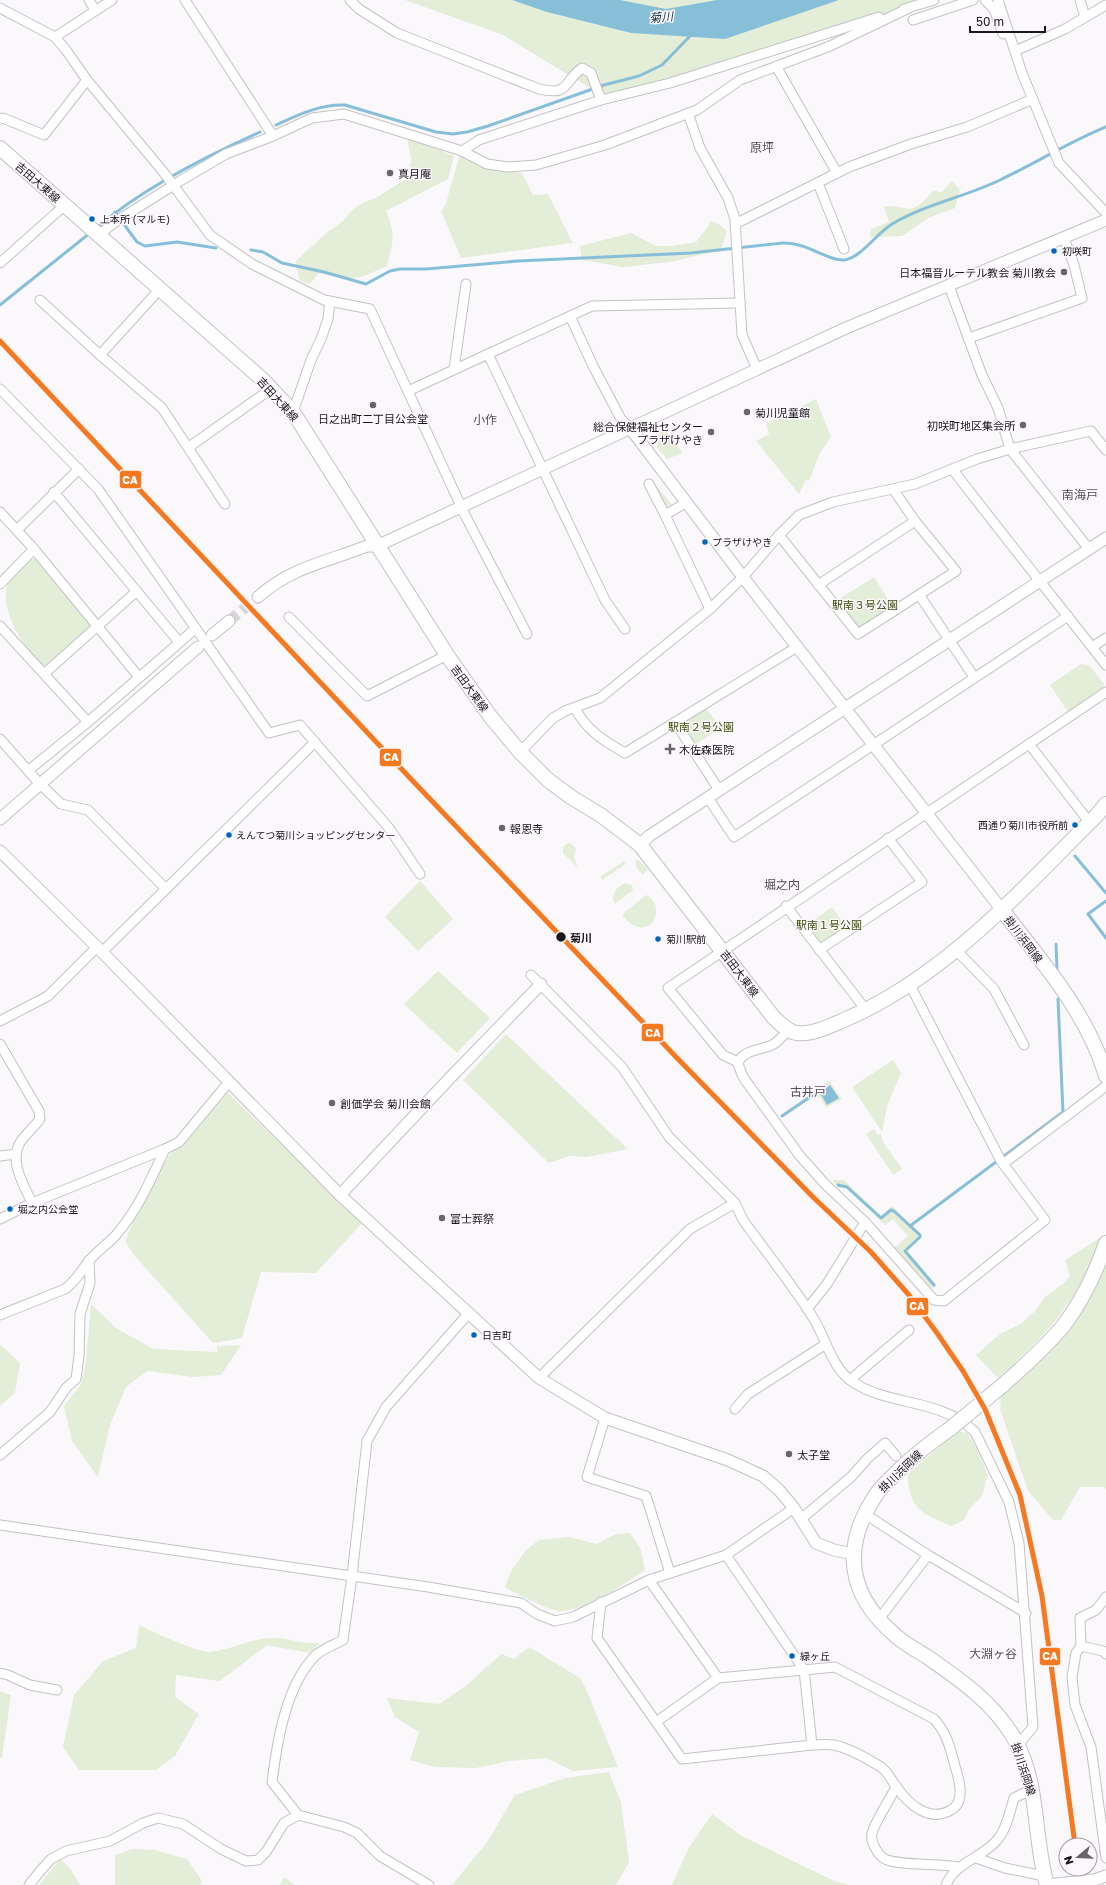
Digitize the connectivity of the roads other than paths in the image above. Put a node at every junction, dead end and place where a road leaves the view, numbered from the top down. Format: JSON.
{"nodes":[{"id":1,"x":89,"y":0,"type":"edge"},
{"id":2,"x":112,"y":0,"type":"edge"},
{"id":3,"x":185,"y":0,"type":"edge"},
{"id":4,"x":350,"y":0,"type":"edge"},
{"id":5,"x":934,"y":0,"type":"edge"},
{"id":6,"x":973,"y":0,"type":"edge"},
{"id":7,"x":985,"y":0,"type":"edge"},
{"id":8,"x":998,"y":0,"type":"edge"},
{"id":9,"x":1080,"y":0,"type":"edge"},
{"id":10,"x":1106,"y":5,"type":"edge"},
{"id":11,"x":0,"y":8,"type":"edge"},
{"id":12,"x":909,"y":8,"type":"junction"},
{"id":13,"x":95,"y":10,"type":"junction"},
{"id":14,"x":1086,"y":17,"type":"junction"},
{"id":15,"x":913,"y":20,"type":"dead end"},
{"id":16,"x":55,"y":37,"type":"junction"},
{"id":17,"x":1015,"y":51,"type":"junction"},
{"id":18,"x":776,"y":66,"type":"junction"},
{"id":19,"x":1022,"y":73,"type":"junction"},
{"id":20,"x":87,"y":80,"type":"junction"},
{"id":21,"x":601,"y":100,"type":"junction"},
{"id":22,"x":1033,"y":100,"type":"junction"},
{"id":23,"x":688,"y":114,"type":"junction"},
{"id":24,"x":0,"y":120,"type":"edge"},
{"id":25,"x":273,"y":136,"type":"junction"},
{"id":26,"x":0,"y":148,"type":"edge"},
{"id":27,"x":462,"y":152,"type":"junction"},
{"id":28,"x":837,"y":173,"type":"junction"},
{"id":29,"x":169,"y":181,"type":"junction"},
{"id":30,"x":818,"y":183,"type":"junction"},
{"id":31,"x":65,"y":205,"type":"junction"},
{"id":32,"x":1106,"y":213,"type":"edge"},
{"id":33,"x":1106,"y":220,"type":"edge"},
{"id":34,"x":735,"y":224,"type":"junction"},
{"id":35,"x":95,"y":232,"type":"junction"},
{"id":36,"x":1064,"y":238,"type":"junction"},
{"id":37,"x":844,"y":249,"type":"dead end"},
{"id":38,"x":0,"y":263,"type":"edge"},
{"id":39,"x":466,"y":284,"type":"dead end"},
{"id":40,"x":949,"y":286,"type":"junction"},
{"id":41,"x":160,"y":289,"type":"junction"},
{"id":42,"x":40,"y":300,"type":"dead end"},
{"id":43,"x":330,"y":301,"type":"junction"},
{"id":44,"x":740,"y":303,"type":"junction"},
{"id":45,"x":570,"y":316,"type":"junction"},
{"id":46,"x":969,"y":338,"type":"junction"},
{"id":47,"x":488,"y":354,"type":"junction"},
{"id":48,"x":100,"y":355,"type":"junction"},
{"id":49,"x":757,"y":369,"type":"junction"},
{"id":50,"x":454,"y":370,"type":"junction"},
{"id":51,"x":0,"y":389,"type":"edge"},
{"id":52,"x":271,"y":389,"type":"junction"},
{"id":53,"x":408,"y":391,"type":"junction"},
{"id":54,"x":293,"y":412,"type":"junction"},
{"id":55,"x":630,"y":428,"type":"junction"},
{"id":56,"x":189,"y":446,"type":"junction"},
{"id":57,"x":1010,"y":449,"type":"junction"},
{"id":58,"x":1106,"y":450,"type":"edge"},
{"id":59,"x":542,"y":468,"type":"junction"},
{"id":60,"x":79,"y":469,"type":"junction"},
{"id":61,"x":953,"y":470,"type":"junction"},
{"id":62,"x":649,"y":484,"type":"dead end"},
{"id":63,"x":892,"y":489,"type":"junction"},
{"id":64,"x":54,"y":492,"type":"junction"},
{"id":65,"x":687,"y":502,"type":"junction"},
{"id":66,"x":224,"y":504,"type":"dead end"},
{"id":67,"x":461,"y":506,"type":"junction"},
{"id":68,"x":0,"y":512,"type":"edge"},
{"id":69,"x":665,"y":515,"type":"junction"},
{"id":70,"x":915,"y":521,"type":"junction"},
{"id":71,"x":17,"y":530,"type":"junction"},
{"id":72,"x":779,"y":534,"type":"junction"},
{"id":73,"x":1106,"y":538,"type":"edge"},
{"id":74,"x":377,"y":546,"type":"junction"},
{"id":75,"x":34,"y":549,"type":"junction"},
{"id":76,"x":1089,"y":549,"type":"junction"},
{"id":77,"x":743,"y":577,"type":"junction"},
{"id":78,"x":1038,"y":581,"type":"junction"},
{"id":79,"x":0,"y":584,"type":"edge"},
{"id":80,"x":818,"y":585,"type":"junction"},
{"id":81,"x":136,"y":591,"type":"junction"},
{"id":82,"x":920,"y":596,"type":"junction"},
{"id":83,"x":258,"y":597,"type":"tunnel mouth"},
{"id":84,"x":710,"y":609,"type":"junction"},
{"id":85,"x":1068,"y":616,"type":"junction"},
{"id":86,"x":289,"y":617,"type":"dead end"},
{"id":87,"x":229,"y":621,"type":"tunnel mouth"},
{"id":88,"x":0,"y":626,"type":"edge"},
{"id":89,"x":97,"y":627,"type":"junction"},
{"id":90,"x":195,"y":629,"type":"junction"},
{"id":91,"x":625,"y":629,"type":"dead end"},
{"id":92,"x":527,"y":634,"type":"dead end"},
{"id":93,"x":212,"y":635,"type":"dead end"},
{"id":94,"x":1106,"y":638,"type":"edge"},
{"id":95,"x":949,"y":640,"type":"junction"},
{"id":96,"x":179,"y":642,"type":"junction"},
{"id":97,"x":198,"y":647,"type":"dead end"},
{"id":98,"x":797,"y":647,"type":"junction"},
{"id":99,"x":1092,"y":647,"type":"junction"},
{"id":100,"x":447,"y":655,"type":"junction"},
{"id":101,"x":1106,"y":665,"type":"edge"},
{"id":102,"x":44,"y":673,"type":"junction"},
{"id":103,"x":139,"y":677,"type":"junction"},
{"id":104,"x":974,"y":677,"type":"junction"},
{"id":105,"x":1106,"y":692,"type":"edge"},
{"id":106,"x":575,"y":708,"type":"junction"},
{"id":107,"x":845,"y":708,"type":"junction"},
{"id":108,"x":88,"y":722,"type":"junction"},
{"id":109,"x":675,"y":722,"type":"junction"},
{"id":110,"x":0,"y":739,"type":"edge"},
{"id":111,"x":315,"y":742,"type":"junction"},
{"id":112,"x":874,"y":744,"type":"junction"},
{"id":113,"x":1029,"y":744,"type":"junction"},
{"id":114,"x":520,"y":752,"type":"junction"},
{"id":115,"x":29,"y":770,"type":"junction"},
{"id":116,"x":39,"y":783,"type":"junction"},
{"id":117,"x":719,"y":790,"type":"junction"},
{"id":118,"x":708,"y":798,"type":"junction"},
{"id":119,"x":1106,"y":804,"type":"edge"},
{"id":120,"x":927,"y":812,"type":"junction"},
{"id":121,"x":0,"y":819,"type":"edge"},
{"id":122,"x":1090,"y":823,"type":"junction"},
{"id":123,"x":888,"y":838,"type":"junction"},
{"id":124,"x":640,"y":845,"type":"junction"},
{"id":125,"x":0,"y":851,"type":"edge"},
{"id":126,"x":420,"y":874,"type":"dead end"},
{"id":127,"x":166,"y":889,"type":"junction"},
{"id":128,"x":786,"y":906,"type":"junction"},
{"id":129,"x":1002,"y":910,"type":"junction"},
{"id":130,"x":99,"y":950,"type":"junction"},
{"id":131,"x":722,"y":950,"type":"junction"},
{"id":132,"x":819,"y":950,"type":"junction"},
{"id":133,"x":956,"y":950,"type":"junction"},
{"id":134,"x":531,"y":975,"type":"dead end"},
{"id":135,"x":541,"y":984,"type":"junction"},
{"id":136,"x":910,"y":985,"type":"junction"},
{"id":137,"x":866,"y":1010,"type":"junction"},
{"id":138,"x":0,"y":1021,"type":"edge"},
{"id":139,"x":788,"y":1030,"type":"junction"},
{"id":140,"x":0,"y":1044,"type":"edge"},
{"id":141,"x":1024,"y":1046,"type":"dead end"},
{"id":142,"x":738,"y":1062,"type":"junction"},
{"id":143,"x":1106,"y":1076,"type":"edge"},
{"id":144,"x":228,"y":1083,"type":"junction"},
{"id":145,"x":1106,"y":1086,"type":"edge"},
{"id":146,"x":165,"y":1149,"type":"junction"},
{"id":147,"x":16,"y":1154,"type":"junction"},
{"id":148,"x":0,"y":1156,"type":"edge"},
{"id":149,"x":1001,"y":1161,"type":"junction"},
{"id":150,"x":340,"y":1195,"type":"junction"},
{"id":151,"x":32,"y":1203,"type":"junction"},
{"id":152,"x":735,"y":1203,"type":"junction"},
{"id":153,"x":0,"y":1219,"type":"edge"},
{"id":154,"x":866,"y":1222,"type":"junction"},
{"id":155,"x":1106,"y":1244,"type":"edge"},
{"id":156,"x":89,"y":1260,"type":"junction"},
{"id":157,"x":807,"y":1309,"type":"junction"},
{"id":158,"x":0,"y":1314,"type":"edge"},
{"id":159,"x":468,"y":1314,"type":"junction"},
{"id":160,"x":909,"y":1330,"type":"dead end"},
{"id":161,"x":826,"y":1344,"type":"junction"},
{"id":162,"x":539,"y":1378,"type":"junction"},
{"id":163,"x":850,"y":1380,"type":"junction"},
{"id":164,"x":735,"y":1409,"type":"dead end"},
{"id":165,"x":606,"y":1418,"type":"junction"},
{"id":166,"x":0,"y":1456,"type":"edge"},
{"id":167,"x":896,"y":1456,"type":"dead end"},
{"id":168,"x":794,"y":1508,"type":"junction"},
{"id":169,"x":865,"y":1514,"type":"junction"},
{"id":170,"x":801,"y":1519,"type":"junction"},
{"id":171,"x":0,"y":1525,"type":"edge"},
{"id":172,"x":853,"y":1554,"type":"junction"},
{"id":173,"x":726,"y":1555,"type":"junction"},
{"id":174,"x":928,"y":1555,"type":"junction"},
{"id":175,"x":670,"y":1573,"type":"junction"},
{"id":176,"x":352,"y":1576,"type":"junction"},
{"id":177,"x":649,"y":1580,"type":"junction"},
{"id":178,"x":1106,"y":1597,"type":"edge"},
{"id":179,"x":601,"y":1602,"type":"junction"},
{"id":180,"x":1026,"y":1613,"type":"junction"},
{"id":181,"x":878,"y":1620,"type":"junction"},
{"id":182,"x":1081,"y":1646,"type":"junction"},
{"id":183,"x":1106,"y":1654,"type":"edge"},
{"id":184,"x":804,"y":1670,"type":"junction"},
{"id":185,"x":0,"y":1673,"type":"edge"},
{"id":186,"x":718,"y":1678,"type":"junction"},
{"id":187,"x":56,"y":1690,"type":"dead end"},
{"id":188,"x":656,"y":1722,"type":"junction"},
{"id":189,"x":812,"y":1745,"type":"junction"},
{"id":190,"x":1018,"y":1745,"type":"junction"},
{"id":191,"x":896,"y":1787,"type":"junction"},
{"id":192,"x":1032,"y":1789,"type":"junction"},
{"id":193,"x":298,"y":1815,"type":"junction"},
{"id":194,"x":976,"y":1858,"type":"junction"},
{"id":195,"x":1106,"y":1858,"type":"edge"},
{"id":196,"x":958,"y":1867,"type":"junction"},
{"id":197,"x":1106,"y":1876,"type":"edge"},
{"id":198,"x":1046,"y":1882,"type":"edge"},
{"id":199,"x":29,"y":1885,"type":"edge"},
{"id":200,"x":429,"y":1885,"type":"edge"},
{"id":201,"x":946,"y":1885,"type":"edge"}],
"edges":[{"from":1,"to":13,"type":"street"},
{"from":2,"to":13,"type":"street"},
{"from":3,"to":25,"type":"street"},
{"from":4,"to":21,"type":"street"},
{"from":5,"to":12,"type":"street"},
{"from":6,"to":15,"type":"street"},
{"from":7,"to":19,"type":"street"},
{"from":8,"to":17,"type":"street"},
{"from":9,"to":14,"type":"street"},
{"from":10,"to":14,"type":"street"},
{"from":11,"to":16,"type":"street"},
{"from":12,"to":18,"type":"street"},
{"from":12,"to":21,"type":"street"},
{"from":13,"to":16,"type":"street"},
{"from":14,"to":17,"type":"street"},
{"from":16,"to":20,"type":"street"},
{"from":17,"to":19,"type":"street"},
{"from":18,"to":23,"type":"street"},
{"from":18,"to":28,"type":"street"},
{"from":19,"to":22,"type":"street"},
{"from":20,"to":24,"type":"street"},
{"from":20,"to":29,"type":"street"},
{"from":21,"to":27,"type":"street"},
{"from":22,"to":28,"type":"street"},
{"from":22,"to":32,"type":"street"},
{"from":23,"to":27,"type":"street"},
{"from":23,"to":34,"type":"street"},
{"from":25,"to":27,"type":"street"},
{"from":25,"to":29,"type":"street"},
{"from":26,"to":31,"type":"main road","name":"吉田大東線"},
{"from":28,"to":30,"type":"street"},
{"from":29,"to":35,"type":"street"},
{"from":29,"to":43,"type":"street"},
{"from":30,"to":34,"type":"street"},
{"from":30,"to":37,"type":"street"},
{"from":31,"to":35,"type":"main road","name":"吉田大東線"},
{"from":31,"to":38,"type":"street"},
{"from":33,"to":36,"type":"street"},
{"from":34,"to":44,"type":"street"},
{"from":35,"to":41,"type":"main road","name":"吉田大東線"},
{"from":36,"to":40,"type":"street"},
{"from":36,"to":46,"type":"street"},
{"from":39,"to":50,"type":"street"},
{"from":40,"to":46,"type":"street"},
{"from":40,"to":49,"type":"street"},
{"from":41,"to":48,"type":"street"},
{"from":41,"to":52,"type":"main road","name":"吉田大東線"},
{"from":42,"to":48,"type":"street"},
{"from":43,"to":53,"type":"street"},
{"from":43,"to":54,"type":"street"},
{"from":44,"to":45,"type":"street"},
{"from":44,"to":49,"type":"street"},
{"from":45,"to":47,"type":"street"},
{"from":45,"to":55,"type":"street"},
{"from":46,"to":57,"type":"street"},
{"from":47,"to":50,"type":"street"},
{"from":47,"to":59,"type":"street"},
{"from":48,"to":56,"type":"street"},
{"from":49,"to":55,"type":"street"},
{"from":50,"to":53,"type":"street"},
{"from":51,"to":60,"type":"street"},
{"from":52,"to":54,"type":"main road","name":"吉田大東線"},
{"from":52,"to":56,"type":"street"},
{"from":53,"to":67,"type":"street"},
{"from":54,"to":74,"type":"main road","name":"吉田大東線"},
{"from":55,"to":59,"type":"street"},
{"from":55,"to":65,"type":"street"},
{"from":56,"to":66,"type":"street"},
{"from":57,"to":58,"type":"street"},
{"from":57,"to":61,"type":"street"},
{"from":57,"to":76,"type":"street"},
{"from":59,"to":67,"type":"street"},
{"from":59,"to":91,"type":"street"},
{"from":60,"to":64,"type":"street"},
{"from":60,"to":90,"type":"street"},
{"from":61,"to":63,"type":"street"},
{"from":61,"to":78,"type":"street"},
{"from":62,"to":69,"type":"street"},
{"from":63,"to":70,"type":"street"},
{"from":63,"to":72,"type":"street"},
{"from":64,"to":71,"type":"street"},
{"from":64,"to":81,"type":"street"},
{"from":65,"to":69,"type":"street"},
{"from":65,"to":77,"type":"street"},
{"from":67,"to":74,"type":"street"},
{"from":67,"to":92,"type":"street"},
{"from":68,"to":71,"type":"street"},
{"from":69,"to":84,"type":"street"},
{"from":70,"to":80,"type":"street"},
{"from":70,"to":82,"type":"street"},
{"from":71,"to":75,"type":"street"},
{"from":72,"to":77,"type":"street"},
{"from":72,"to":80,"type":"street"},
{"from":73,"to":76,"type":"street"},
{"from":74,"to":83,"type":"street"},
{"from":74,"to":100,"type":"main road","name":"吉田大東線"},
{"from":75,"to":79,"type":"street"},
{"from":75,"to":89,"type":"street"},
{"from":76,"to":78,"type":"street"},
{"from":77,"to":84,"type":"street"},
{"from":77,"to":98,"type":"street"},
{"from":78,"to":85,"type":"street"},
{"from":78,"to":95,"type":"street"},
{"from":80,"to":82,"type":"street"},
{"from":81,"to":89,"type":"street"},
{"from":81,"to":96,"type":"street"},
{"from":82,"to":95,"type":"street"},
{"from":84,"to":106,"type":"street"},
{"from":85,"to":99,"type":"street"},
{"from":85,"to":104,"type":"street"},
{"from":86,"to":100,"type":"street"},
{"from":87,"to":93,"type":"street"},
{"from":88,"to":102,"type":"street"},
{"from":89,"to":102,"type":"street"},
{"from":89,"to":103,"type":"street"},
{"from":90,"to":96,"type":"street"},
{"from":90,"to":111,"type":"street"},
{"from":94,"to":99,"type":"street"},
{"from":95,"to":104,"type":"street"},
{"from":95,"to":107,"type":"street"},
{"from":96,"to":103,"type":"street"},
{"from":97,"to":116,"type":"street"},
{"from":98,"to":107,"type":"street"},
{"from":98,"to":109,"type":"street"},
{"from":99,"to":101,"type":"street"},
{"from":100,"to":114,"type":"main road","name":"吉田大東線"},
{"from":102,"to":108,"type":"street"},
{"from":103,"to":108,"type":"street"},
{"from":104,"to":112,"type":"street"},
{"from":105,"to":113,"type":"street"},
{"from":106,"to":109,"type":"street"},
{"from":106,"to":114,"type":"street"},
{"from":107,"to":112,"type":"street"},
{"from":107,"to":117,"type":"street"},
{"from":108,"to":115,"type":"street"},
{"from":109,"to":117,"type":"street"},
{"from":110,"to":115,"type":"street"},
{"from":111,"to":126,"type":"street"},
{"from":111,"to":127,"type":"street"},
{"from":112,"to":118,"type":"street"},
{"from":112,"to":120,"type":"street"},
{"from":113,"to":120,"type":"street"},
{"from":113,"to":122,"type":"street"},
{"from":114,"to":124,"type":"main road","name":"吉田大東線"},
{"from":115,"to":116,"type":"street"},
{"from":116,"to":121,"type":"street"},
{"from":116,"to":127,"type":"street"},
{"from":117,"to":118,"type":"street"},
{"from":118,"to":124,"type":"street"},
{"from":119,"to":122,"type":"main road","name":"掛川浜岡線"},
{"from":120,"to":123,"type":"street"},
{"from":120,"to":129,"type":"street"},
{"from":122,"to":129,"type":"main road","name":"掛川浜岡線"},
{"from":123,"to":128,"type":"street"},
{"from":123,"to":132,"type":"street"},
{"from":124,"to":131,"type":"main road","name":"吉田大東線"},
{"from":125,"to":130,"type":"street"},
{"from":127,"to":130,"type":"street"},
{"from":128,"to":131,"type":"street"},
{"from":128,"to":132,"type":"street"},
{"from":129,"to":133,"type":"main road"},
{"from":129,"to":143,"type":"main road","name":"掛川浜岡線"},
{"from":130,"to":138,"type":"street"},
{"from":130,"to":144,"type":"street"},
{"from":131,"to":139,"type":"main road","name":"吉田大東線"},
{"from":131,"to":142,"type":"street"},
{"from":132,"to":137,"type":"street"},
{"from":133,"to":136,"type":"main road"},
{"from":133,"to":141,"type":"street"},
{"from":134,"to":135,"type":"street"},
{"from":135,"to":150,"type":"street"},
{"from":135,"to":152,"type":"street"},
{"from":136,"to":137,"type":"main road"},
{"from":136,"to":149,"type":"street"},
{"from":137,"to":139,"type":"main road"},
{"from":139,"to":142,"type":"street"},
{"from":140,"to":147,"type":"street"},
{"from":142,"to":154,"type":"street"},
{"from":144,"to":146,"type":"street"},
{"from":144,"to":150,"type":"street"},
{"from":145,"to":149,"type":"street"},
{"from":146,"to":151,"type":"street"},
{"from":146,"to":156,"type":"street"},
{"from":147,"to":148,"type":"street"},
{"from":147,"to":151,"type":"street"},
{"from":149,"to":154,"type":"street"},
{"from":150,"to":159,"type":"street"},
{"from":151,"to":153,"type":"street"},
{"from":152,"to":157,"type":"street"},
{"from":152,"to":162,"type":"street"},
{"from":154,"to":157,"type":"street"},
{"from":155,"to":169,"type":"main road","name":"掛川浜岡線","bridge":true},
{"from":156,"to":158,"type":"street"},
{"from":156,"to":166,"type":"street"},
{"from":157,"to":161,"type":"street"},
{"from":159,"to":162,"type":"street"},
{"from":159,"to":176,"type":"street"},
{"from":160,"to":163,"type":"street"},
{"from":161,"to":163,"type":"street"},
{"from":161,"to":164,"type":"street"},
{"from":162,"to":165,"type":"street"},
{"from":163,"to":180,"type":"street"},
{"from":165,"to":168,"type":"street"},
{"from":165,"to":175,"type":"street"},
{"from":167,"to":170,"type":"street"},
{"from":168,"to":170,"type":"street"},
{"from":168,"to":173,"type":"street"},
{"from":169,"to":172,"type":"main road","name":"掛川浜岡線"},
{"from":169,"to":174,"type":"street"},
{"from":170,"to":172,"type":"street"},
{"from":171,"to":176,"type":"street"},
{"from":172,"to":181,"type":"main road","name":"掛川浜岡線"},
{"from":173,"to":175,"type":"street"},
{"from":173,"to":184,"type":"street"},
{"from":174,"to":180,"type":"street"},
{"from":174,"to":181,"type":"street"},
{"from":175,"to":177,"type":"street"},
{"from":176,"to":179,"type":"street"},
{"from":176,"to":193,"type":"street"},
{"from":177,"to":179,"type":"street"},
{"from":177,"to":186,"type":"street"},
{"from":178,"to":182,"type":"street"},
{"from":179,"to":188,"type":"street"},
{"from":180,"to":190,"type":"street"},
{"from":181,"to":190,"type":"main road","name":"掛川浜岡線"},
{"from":182,"to":183,"type":"street"},
{"from":182,"to":195,"type":"street"},
{"from":184,"to":186,"type":"street"},
{"from":184,"to":189,"type":"street"},
{"from":184,"to":191,"type":"street"},
{"from":185,"to":187,"type":"street"},
{"from":186,"to":188,"type":"street"},
{"from":188,"to":189,"type":"street"},
{"from":189,"to":191,"type":"street"},
{"from":190,"to":192,"type":"main road","name":"掛川浜岡線"},
{"from":191,"to":196,"type":"street"},
{"from":192,"to":194,"type":"street"},
{"from":192,"to":198,"type":"main road","name":"掛川浜岡線"},
{"from":193,"to":199,"type":"street"},
{"from":193,"to":200,"type":"street"},
{"from":194,"to":196,"type":"street"},
{"from":194,"to":198,"type":"street"},
{"from":196,"to":201,"type":"street"},
{"from":197,"to":198,"type":"street"}]}
